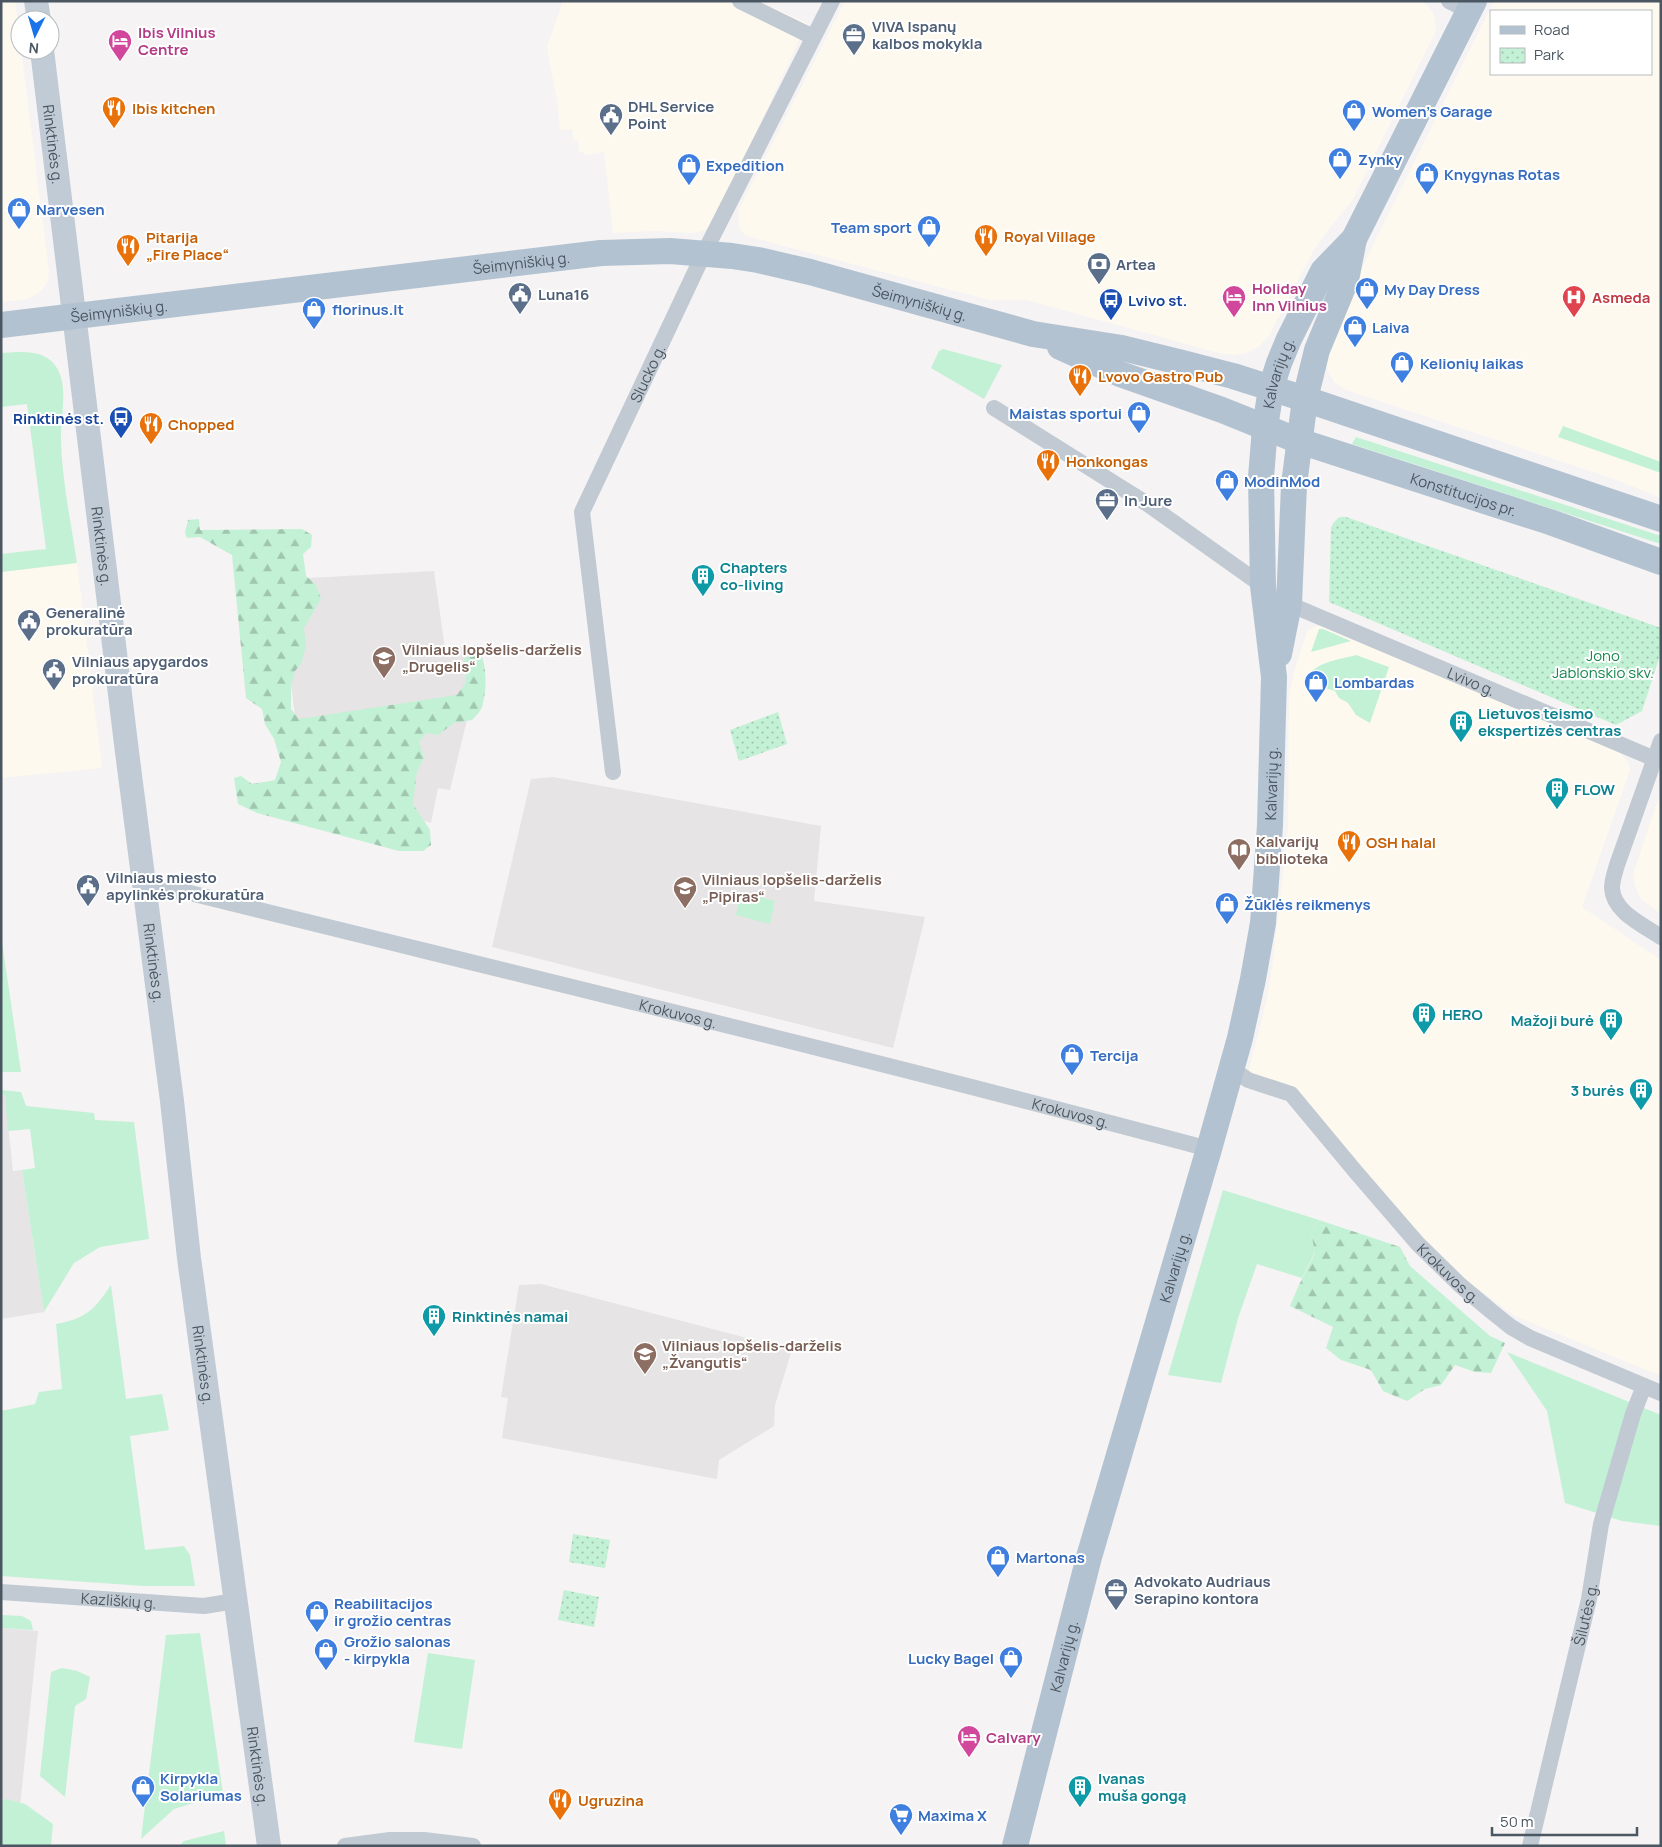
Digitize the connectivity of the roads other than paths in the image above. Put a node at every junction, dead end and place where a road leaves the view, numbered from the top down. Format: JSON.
{"nodes":[{"id":1,"x":740,"y":1,"type":"edge"},
{"id":2,"x":832,"y":1,"type":"edge"},
{"id":3,"x":1464,"y":5,"type":"edge"},
{"id":4,"x":813,"y":37,"type":"junction"},
{"id":5,"x":43,"y":60,"type":"edge"},
{"id":6,"x":1354,"y":239,"type":"junction"},
{"id":7,"x":704,"y":253,"type":"junction"},
{"id":8,"x":74,"y":317,"type":"junction"},
{"id":9,"x":1,"y":325,"type":"edge"},
{"id":10,"x":1032,"y":334,"type":"junction"},
{"id":11,"x":1271,"y":388,"type":"junction"},
{"id":12,"x":1305,"y":399,"type":"junction"},
{"id":13,"x":994,"y":408,"type":"dead end"},
{"id":14,"x":1265,"y":428,"type":"junction"},
{"id":15,"x":1299,"y":441,"type":"junction"},
{"id":16,"x":1661,"y":519,"type":"edge"},
{"id":17,"x":1661,"y":562,"type":"edge"},
{"id":18,"x":1263,"y":586,"type":"junction"},
{"id":19,"x":1289,"y":604,"type":"junction"},
{"id":20,"x":1274,"y":677,"type":"junction"},
{"id":21,"x":1661,"y":741,"type":"edge"},
{"id":22,"x":1655,"y":759,"type":"junction"},
{"id":23,"x":613,"y":772,"type":"dead end"},
{"id":24,"x":144,"y":892,"type":"junction"},
{"id":25,"x":1661,"y":937,"type":"edge"},
{"id":26,"x":1231,"y":1068,"type":"junction"},
{"id":27,"x":1209,"y":1149,"type":"junction"},
{"id":28,"x":1644,"y":1386,"type":"junction"},
{"id":29,"x":1661,"y":1393,"type":"edge"},
{"id":30,"x":1,"y":1592,"type":"edge"},
{"id":31,"x":235,"y":1601,"type":"junction"},
{"id":32,"x":269,"y":1846,"type":"edge"},
{"id":33,"x":345,"y":1846,"type":"edge"},
{"id":34,"x":473,"y":1846,"type":"edge"},
{"id":35,"x":1015,"y":1846,"type":"edge"},
{"id":36,"x":1530,"y":1846,"type":"edge"}],
"edges":[{"from":1,"to":4,"type":"street"},
{"from":2,"to":4,"type":"street","name":"Slucko g."},
{"from":3,"to":6,"type":"main road","name":"Kalvarijų g."},
{"from":4,"to":7,"type":"street","name":"Slucko g."},
{"from":5,"to":8,"type":"main road","name":"Rinktinės g."},
{"from":6,"to":11,"type":"main road","name":"Kalvarijų g."},
{"from":6,"to":12,"type":"main road","name":"Kalvarijų g."},
{"from":7,"to":8,"type":"main road","name":"Šeimyniškių g."},
{"from":7,"to":10,"type":"main road","name":"Šeimyniškių g."},
{"from":7,"to":23,"type":"street","name":"Slucko g."},
{"from":8,"to":9,"type":"main road","name":"Šeimyniškių g."},
{"from":8,"to":24,"type":"main road","name":"Rinktinės g."},
{"from":10,"to":11,"type":"main road","name":"Šeimyniškių g."},
{"from":10,"to":14,"type":"main road","name":"Šeimyniškių g."},
{"from":11,"to":12,"type":"main road"},
{"from":11,"to":14,"type":"main road","name":"Kalvarijų g."},
{"from":12,"to":15,"type":"main road","name":"Kalvarijų g."},
{"from":12,"to":16,"type":"main road"},
{"from":13,"to":18,"type":"street"},
{"from":14,"to":15,"type":"main road","name":"Konstitucijos pr."},
{"from":14,"to":18,"type":"main road","name":"Kalvarijų g."},
{"from":15,"to":17,"type":"main road","name":"Konstitucijos pr."},
{"from":15,"to":19,"type":"main road","name":"Kalvarijų g."},
{"from":18,"to":20,"type":"main road","name":"Kalvarijų g."},
{"from":19,"to":20,"type":"main road","name":"Kalvarijų g."},
{"from":19,"to":22,"type":"street","name":"Lvivo g."},
{"from":20,"to":26,"type":"main road","name":"Kalvarijų g."},
{"from":21,"to":22,"type":"street"},
{"from":22,"to":25,"type":"street"},
{"from":24,"to":27,"type":"street","name":"Krokuvos g."},
{"from":24,"to":31,"type":"main road","name":"Rinktinės g."},
{"from":26,"to":27,"type":"main road","name":"Kalvarijų g."},
{"from":26,"to":28,"type":"street","name":"Krokuvos g."},
{"from":27,"to":35,"type":"main road","name":"Kalvarijų g."},
{"from":28,"to":29,"type":"street","name":"Krokuvos g."},
{"from":28,"to":36,"type":"street","name":"Šilutės g."},
{"from":30,"to":31,"type":"street","name":"Kazliškių g."},
{"from":31,"to":32,"type":"main road","name":"Rinktinės g."},
{"from":33,"to":34,"type":"street"}]}
